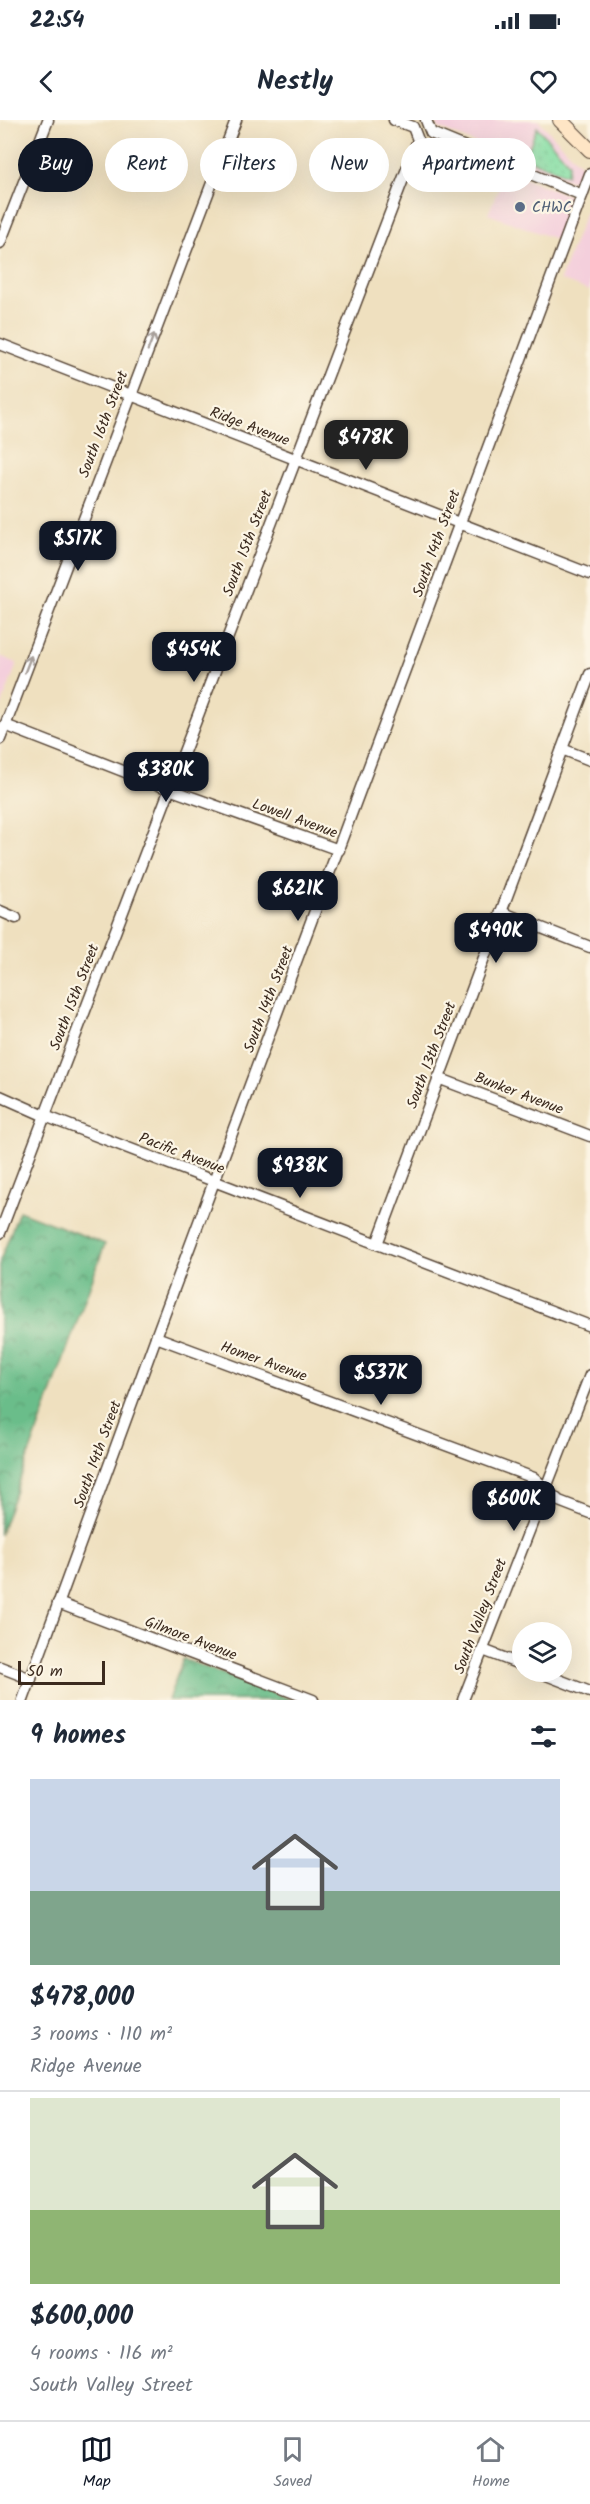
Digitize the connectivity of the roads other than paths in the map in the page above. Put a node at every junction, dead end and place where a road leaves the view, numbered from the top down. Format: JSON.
{"nodes":[{"id":1,"x":48,"y":120,"type":"edge"},
{"id":2,"x":236,"y":120,"type":"edge"},
{"id":3,"x":394,"y":120,"type":"edge"},
{"id":4,"x":560,"y":120,"type":"edge"},
{"id":5,"x":427,"y":124,"type":"edge"},
{"id":6,"x":590,"y":150,"type":"edge"},
{"id":7,"x":590,"y":174,"type":"edge"},
{"id":8,"x":582,"y":195,"type":"junction"},
{"id":9,"x":0,"y":243,"type":"edge"},
{"id":10,"x":0,"y":344,"type":"edge"},
{"id":11,"x":130,"y":396,"type":"junction"},
{"id":12,"x":296,"y":459,"type":"junction"},
{"id":13,"x":459,"y":522,"type":"junction"},
{"id":14,"x":590,"y":574,"type":"edge"},
{"id":15,"x":590,"y":674,"type":"edge"},
{"id":16,"x":5,"y":725,"type":"junction"},
{"id":17,"x":0,"y":739,"type":"edge"},
{"id":18,"x":562,"y":749,"type":"junction"},
{"id":19,"x":590,"y":760,"type":"edge"},
{"id":20,"x":169,"y":789,"type":"junction"},
{"id":21,"x":339,"y":850,"type":"junction"},
{"id":22,"x":0,"y":911,"type":"edge"},
{"id":23,"x":501,"y":912,"type":"junction"},
{"id":24,"x":16,"y":918,"type":"dead end"},
{"id":25,"x":590,"y":947,"type":"edge"},
{"id":26,"x":438,"y":1078,"type":"junction"},
{"id":27,"x":0,"y":1096,"type":"edge"},
{"id":28,"x":45,"y":1116,"type":"junction"},
{"id":29,"x":590,"y":1136,"type":"edge"},
{"id":30,"x":215,"y":1182,"type":"junction"},
{"id":31,"x":0,"y":1233,"type":"edge"},
{"id":32,"x":377,"y":1244,"type":"junction"},
{"id":33,"x":590,"y":1326,"type":"edge"},
{"id":34,"x":156,"y":1337,"type":"junction"},
{"id":35,"x":590,"y":1375,"type":"edge"},
{"id":36,"x":545,"y":1490,"type":"junction"},
{"id":37,"x":590,"y":1513,"type":"edge"},
{"id":38,"x":58,"y":1604,"type":"junction"},
{"id":39,"x":483,"y":1650,"type":"junction"},
{"id":40,"x":512,"y":1661,"type":"edge"},
{"id":41,"x":0,"y":1667,"type":"edge"},
{"id":42,"x":31,"y":1679,"type":"junction"},
{"id":43,"x":564,"y":1682,"type":"edge"},
{"id":44,"x":590,"y":1692,"type":"edge"},
{"id":45,"x":23,"y":1700,"type":"edge"},
{"id":46,"x":313,"y":1700,"type":"edge"},
{"id":47,"x":463,"y":1700,"type":"edge"}],
"edges":[{"from":1,"to":9,"type":"street"},
{"from":11,"to":2,"type":"street","name":"South 16th Street","one_way":true},
{"from":3,"to":12,"type":"street","name":"South 15th Street"},
{"from":4,"to":6,"type":"main road"},
{"from":5,"to":8,"type":"street"},
{"from":7,"to":8,"type":"street","name":"South 14th Street"},
{"from":8,"to":13,"type":"street","name":"South 14th Street"},
{"from":10,"to":11,"type":"street","name":"Ridge Avenue"},
{"from":11,"to":12,"type":"street","name":"Ridge Avenue"},
{"from":16,"to":11,"type":"street","name":"South 16th Street","one_way":true},
{"from":12,"to":13,"type":"street","name":"Ridge Avenue"},
{"from":12,"to":20,"type":"street","name":"South 15th Street"},
{"from":13,"to":14,"type":"street","name":"Ridge Avenue"},
{"from":13,"to":21,"type":"street","name":"South 14th Street"},
{"from":15,"to":18,"type":"street","name":"South 13th Street"},
{"from":16,"to":17,"type":"street","name":"South 16th Street"},
{"from":16,"to":20,"type":"street","name":"Lowell Avenue"},
{"from":18,"to":19,"type":"street"},
{"from":18,"to":23,"type":"street","name":"South 13th Street"},
{"from":20,"to":21,"type":"street","name":"Lowell Avenue"},
{"from":20,"to":28,"type":"street","name":"South 15th Street"},
{"from":21,"to":30,"type":"street","name":"South 14th Street"},
{"from":22,"to":24,"type":"street"},
{"from":23,"to":25,"type":"street"},
{"from":23,"to":26,"type":"street","name":"South 13th Street"},
{"from":26,"to":29,"type":"street","name":"Bunker Avenue"},
{"from":26,"to":32,"type":"street","name":"South 13th Street"},
{"from":27,"to":28,"type":"street","name":"Pacific Avenue"},
{"from":28,"to":30,"type":"street","name":"Pacific Avenue"},
{"from":28,"to":31,"type":"street","name":"South 15th Street"},
{"from":30,"to":32,"type":"street","name":"Pacific Avenue"},
{"from":30,"to":34,"type":"street","name":"South 14th Street"},
{"from":32,"to":33,"type":"street","name":"Pacific Avenue"},
{"from":34,"to":36,"type":"street","name":"Homer Avenue"},
{"from":34,"to":38,"type":"street","name":"South 14th Street"},
{"from":35,"to":36,"type":"street","name":"South Valley Street"},
{"from":36,"to":37,"type":"street","name":"Homer Avenue"},
{"from":36,"to":39,"type":"street","name":"South Valley Street"},
{"from":38,"to":42,"type":"street","name":"South 14th Street"},
{"from":38,"to":46,"type":"street","name":"Gilmore Avenue"},
{"from":39,"to":40,"type":"street"},
{"from":39,"to":47,"type":"street","name":"South Valley Street"},
{"from":41,"to":42,"type":"street"},
{"from":42,"to":45,"type":"street","name":"South 14th Street"},
{"from":43,"to":44,"type":"street"}]}
